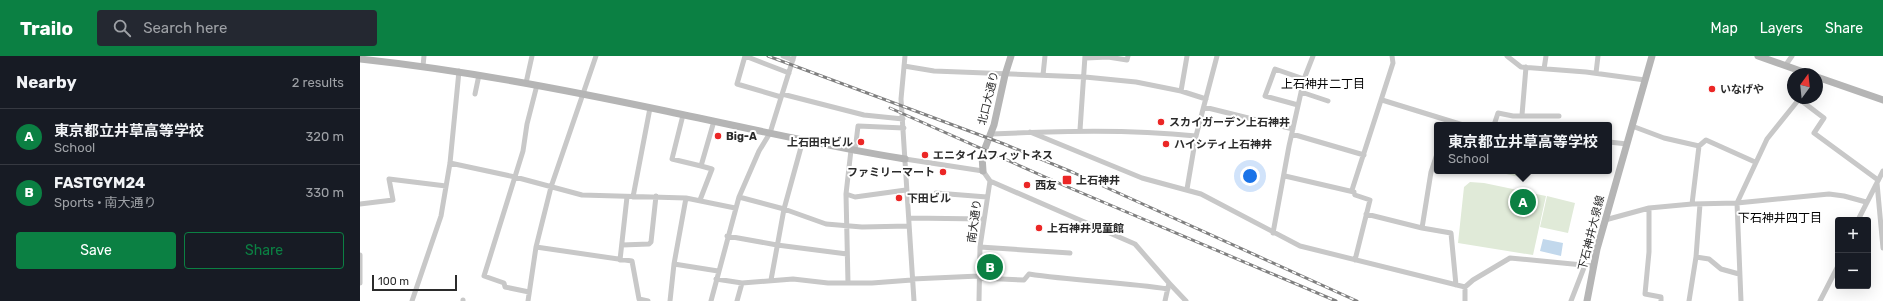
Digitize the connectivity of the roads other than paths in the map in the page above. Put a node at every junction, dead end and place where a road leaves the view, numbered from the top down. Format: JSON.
{"nodes":[{"id":1,"x":424,"y":56,"type":"edge"},
{"id":2,"x":532,"y":56,"type":"edge"},
{"id":3,"x":596,"y":56,"type":"edge"},
{"id":4,"x":783,"y":56,"type":"edge"},
{"id":5,"x":905,"y":56,"type":"edge"},
{"id":6,"x":1011,"y":56,"type":"edge"},
{"id":7,"x":1045,"y":56,"type":"edge"},
{"id":8,"x":1128,"y":56,"type":"edge"},
{"id":9,"x":1187,"y":56,"type":"edge"},
{"id":10,"x":1217,"y":56,"type":"edge"},
{"id":11,"x":1312,"y":56,"type":"edge"},
{"id":12,"x":1392,"y":56,"type":"edge"},
{"id":13,"x":1507,"y":56,"type":"edge"},
{"id":14,"x":1546,"y":56,"type":"edge"},
{"id":15,"x":1598,"y":56,"type":"edge"},
{"id":16,"x":1652,"y":56,"type":"edge"},
{"id":17,"x":1758,"y":56,"type":"edge"},
{"id":18,"x":1792,"y":56,"type":"edge"},
{"id":19,"x":1086,"y":57,"type":"edge"},
{"id":20,"x":794,"y":58,"type":"edge"},
{"id":21,"x":360,"y":59,"type":"edge"},
{"id":22,"x":1775,"y":59,"type":"edge"},
{"id":23,"x":423,"y":66,"type":"junction"},
{"id":24,"x":904,"y":66,"type":"junction"},
{"id":25,"x":1785,"y":66,"type":"junction"},
{"id":26,"x":1526,"y":67,"type":"junction"},
{"id":27,"x":1790,"y":68,"type":"edge"},
{"id":28,"x":1544,"y":69,"type":"junction"},
{"id":29,"x":459,"y":71,"type":"junction"},
{"id":30,"x":789,"y":73,"type":"junction"},
{"id":31,"x":1596,"y":73,"type":"junction"},
{"id":32,"x":1005,"y":74,"type":"junction"},
{"id":33,"x":478,"y":75,"type":"junction"},
{"id":34,"x":1043,"y":75,"type":"junction"},
{"id":35,"x":1084,"y":77,"type":"junction"},
{"id":36,"x":1304,"y":79,"type":"junction"},
{"id":37,"x":1823,"y":79,"type":"edge"},
{"id":38,"x":1646,"y":80,"type":"junction"},
{"id":39,"x":526,"y":83,"type":"junction"},
{"id":40,"x":537,"y":85,"type":"junction"},
{"id":41,"x":1181,"y":91,"type":"junction"},
{"id":42,"x":1301,"y":92,"type":"junction"},
{"id":43,"x":475,"y":94,"type":"dead end"},
{"id":44,"x":582,"y":94,"type":"junction"},
{"id":45,"x":782,"y":96,"type":"junction"},
{"id":46,"x":1206,"y":99,"type":"junction"},
{"id":47,"x":1382,"y":100,"type":"junction"},
{"id":48,"x":1883,"y":100,"type":"edge"},
{"id":49,"x":1328,"y":101,"type":"dead end"},
{"id":50,"x":1796,"y":104,"type":"edge"},
{"id":51,"x":1806,"y":104,"type":"edge"},
{"id":52,"x":1298,"y":105,"type":"junction"},
{"id":53,"x":1204,"y":107,"type":"junction"},
{"id":54,"x":650,"y":108,"type":"junction"},
{"id":55,"x":683,"y":115,"type":"junction"},
{"id":56,"x":1522,"y":115,"type":"junction"},
{"id":57,"x":1559,"y":116,"type":"dead end"},
{"id":58,"x":903,"y":119,"type":"junction"},
{"id":59,"x":714,"y":121,"type":"junction"},
{"id":60,"x":1448,"y":122,"type":"edge"},
{"id":61,"x":1495,"y":122,"type":"edge"},
{"id":62,"x":1632,"y":126,"type":"junction"},
{"id":63,"x":904,"y":128,"type":"junction"},
{"id":64,"x":1080,"y":130,"type":"junction"},
{"id":65,"x":1030,"y":132,"type":"junction"},
{"id":66,"x":1292,"y":132,"type":"junction"},
{"id":67,"x":770,"y":133,"type":"junction"},
{"id":68,"x":991,"y":134,"type":"junction"},
{"id":69,"x":1196,"y":136,"type":"junction"},
{"id":70,"x":803,"y":140,"type":"junction"},
{"id":71,"x":1612,"y":142,"type":"edge"},
{"id":72,"x":1627,"y":144,"type":"junction"},
{"id":73,"x":1699,"y":146,"type":"junction"},
{"id":74,"x":853,"y":150,"type":"junction"},
{"id":75,"x":1364,"y":155,"type":"junction"},
{"id":76,"x":905,"y":159,"type":"junction"},
{"id":77,"x":1755,"y":162,"type":"junction"},
{"id":78,"x":450,"y":163,"type":"junction"},
{"id":79,"x":1434,"y":163,"type":"edge"},
{"id":80,"x":701,"y":166,"type":"junction"},
{"id":81,"x":983,"y":171,"type":"junction"},
{"id":82,"x":1883,"y":171,"type":"edge"},
{"id":83,"x":1284,"y":176,"type":"junction"},
{"id":84,"x":515,"y":177,"type":"junction"},
{"id":85,"x":990,"y":182,"type":"junction"},
{"id":86,"x":1877,"y":182,"type":"junction"},
{"id":87,"x":446,"y":186,"type":"junction"},
{"id":88,"x":551,"y":187,"type":"junction"},
{"id":89,"x":1187,"y":189,"type":"junction"},
{"id":90,"x":906,"y":190,"type":"junction"},
{"id":91,"x":1354,"y":192,"type":"junction"},
{"id":92,"x":936,"y":193,"type":"dead end"},
{"id":93,"x":846,"y":194,"type":"junction"},
{"id":94,"x":656,"y":196,"type":"junction"},
{"id":95,"x":627,"y":197,"type":"junction"},
{"id":96,"x":633,"y":197,"type":"junction"},
{"id":97,"x":739,"y":197,"type":"junction"},
{"id":98,"x":987,"y":197,"type":"junction"},
{"id":99,"x":686,"y":198,"type":"junction"},
{"id":100,"x":700,"y":200,"type":"junction"},
{"id":101,"x":1866,"y":202,"type":"junction"},
{"id":102,"x":1737,"y":203,"type":"junction"},
{"id":103,"x":360,"y":204,"type":"edge"},
{"id":104,"x":1692,"y":204,"type":"junction"},
{"id":105,"x":1700,"y":204,"type":"junction"},
{"id":106,"x":735,"y":208,"type":"junction"},
{"id":107,"x":1649,"y":208,"type":"junction"},
{"id":108,"x":784,"y":210,"type":"junction"},
{"id":109,"x":1366,"y":214,"type":"junction"},
{"id":110,"x":1859,"y":217,"type":"edge"},
{"id":111,"x":909,"y":218,"type":"junction"},
{"id":112,"x":984,"y":219,"type":"junction"},
{"id":113,"x":1605,"y":220,"type":"junction"},
{"id":114,"x":846,"y":226,"type":"junction"},
{"id":115,"x":909,"y":226,"type":"junction"},
{"id":116,"x":1422,"y":228,"type":"junction"},
{"id":117,"x":1273,"y":233,"type":"junction"},
{"id":118,"x":727,"y":236,"type":"junction"},
{"id":119,"x":1883,"y":242,"type":"edge"},
{"id":120,"x":622,"y":245,"type":"junction"},
{"id":121,"x":777,"y":245,"type":"junction"},
{"id":122,"x":536,"y":247,"type":"junction"},
{"id":123,"x":980,"y":247,"type":"junction"},
{"id":124,"x":1883,"y":248,"type":"edge"},
{"id":125,"x":1070,"y":253,"type":"dead end"},
{"id":126,"x":847,"y":254,"type":"junction"},
{"id":127,"x":360,"y":255,"type":"edge"},
{"id":128,"x":1696,"y":257,"type":"junction"},
{"id":129,"x":620,"y":260,"type":"junction"},
{"id":130,"x":1354,"y":260,"type":"junction"},
{"id":131,"x":674,"y":264,"type":"junction"},
{"id":132,"x":1585,"y":265,"type":"junction"},
{"id":133,"x":1593,"y":266,"type":"junction"},
{"id":134,"x":718,"y":271,"type":"junction"},
{"id":135,"x":1835,"y":272,"type":"edge"},
{"id":136,"x":1739,"y":274,"type":"junction"},
{"id":137,"x":979,"y":277,"type":"junction"},
{"id":138,"x":716,"y":279,"type":"junction"},
{"id":139,"x":912,"y":279,"type":"junction"},
{"id":140,"x":771,"y":280,"type":"junction"},
{"id":141,"x":360,"y":283,"type":"edge"},
{"id":142,"x":742,"y":283,"type":"junction"},
{"id":143,"x":848,"y":283,"type":"junction"},
{"id":144,"x":1456,"y":285,"type":"junction"},
{"id":145,"x":1169,"y":286,"type":"junction"},
{"id":146,"x":1465,"y":287,"type":"junction"},
{"id":147,"x":529,"y":292,"type":"junction"},
{"id":148,"x":412,"y":301,"type":"edge"},
{"id":149,"x":528,"y":301,"type":"edge"},
{"id":150,"x":648,"y":301,"type":"edge"},
{"id":151,"x":670,"y":301,"type":"edge"},
{"id":152,"x":710,"y":301,"type":"edge"},
{"id":153,"x":737,"y":301,"type":"edge"},
{"id":154,"x":914,"y":301,"type":"edge"},
{"id":155,"x":979,"y":301,"type":"edge"},
{"id":156,"x":1166,"y":301,"type":"edge"},
{"id":157,"x":1186,"y":301,"type":"edge"},
{"id":158,"x":1465,"y":301,"type":"edge"},
{"id":159,"x":1571,"y":301,"type":"edge"},
{"id":160,"x":1587,"y":301,"type":"edge"},
{"id":161,"x":1661,"y":301,"type":"edge"},
{"id":162,"x":1689,"y":301,"type":"edge"},
{"id":163,"x":1741,"y":301,"type":"edge"},
{"id":164,"x":1820,"y":301,"type":"edge"}],
"edges":[{"from":1,"to":23,"type":"street"},
{"from":2,"to":39,"type":"street"},
{"from":3,"to":44,"type":"street"},
{"from":4,"to":20,"type":"street"},
{"from":5,"to":24,"type":"street"},
{"from":6,"to":32,"type":"street","name":"北口大通り"},
{"from":7,"to":34,"type":"street"},
{"from":8,"to":19,"type":"street"},
{"from":9,"to":41,"type":"street"},
{"from":10,"to":46,"type":"street"},
{"from":11,"to":36,"type":"street"},
{"from":12,"to":47,"type":"street"},
{"from":13,"to":26,"type":"street"},
{"from":14,"to":28,"type":"street"},
{"from":15,"to":31,"type":"street"},
{"from":16,"to":38,"type":"street","name":"下石神井大泉線"},
{"from":17,"to":22,"type":"street"},
{"from":18,"to":25,"type":"street"},
{"from":19,"to":35,"type":"street"},
{"from":20,"to":30,"type":"street"},
{"from":21,"to":23,"type":"street"},
{"from":22,"to":25,"type":"street"},
{"from":23,"to":29,"type":"street"},
{"from":24,"to":32,"type":"street"},
{"from":24,"to":58,"type":"street"},
{"from":25,"to":27,"type":"street"},
{"from":26,"to":28,"type":"street"},
{"from":26,"to":56,"type":"street"},
{"from":28,"to":31,"type":"street"},
{"from":29,"to":33,"type":"street"},
{"from":29,"to":78,"type":"street"},
{"from":30,"to":45,"type":"street"},
{"from":30,"to":45,"type":"street"},
{"from":31,"to":38,"type":"street"},
{"from":32,"to":34,"type":"street"},
{"from":32,"to":68,"type":"street","name":"北口大通り"},
{"from":33,"to":39,"type":"street"},
{"from":33,"to":43,"type":"street"},
{"from":34,"to":35,"type":"street"},
{"from":35,"to":41,"type":"street"},
{"from":35,"to":64,"type":"street"},
{"from":36,"to":42,"type":"street"},
{"from":36,"to":52,"type":"street"},
{"from":37,"to":48,"type":"street"},
{"from":38,"to":62,"type":"street","name":"下石神井大泉線"},
{"from":39,"to":40,"type":"street"},
{"from":40,"to":44,"type":"street"},
{"from":40,"to":84,"type":"street"},
{"from":41,"to":46,"type":"street"},
{"from":42,"to":49,"type":"street"},
{"from":42,"to":52,"type":"street"},
{"from":44,"to":54,"type":"street"},
{"from":44,"to":88,"type":"street"},
{"from":45,"to":58,"type":"street"},
{"from":45,"to":67,"type":"street"},
{"from":46,"to":53,"type":"street"},
{"from":47,"to":60,"type":"street"},
{"from":47,"to":75,"type":"street"},
{"from":50,"to":77,"type":"street"},
{"from":51,"to":86,"type":"street"},
{"from":52,"to":66,"type":"street"},
{"from":53,"to":66,"type":"street"},
{"from":53,"to":69,"type":"street"},
{"from":54,"to":55,"type":"street"},
{"from":54,"to":96,"type":"street"},
{"from":55,"to":59,"type":"street"},
{"from":55,"to":80,"type":"street"},
{"from":56,"to":57,"type":"street"},
{"from":56,"to":61,"type":"street"},
{"from":58,"to":63,"type":"street"},
{"from":59,"to":67,"type":"street"},
{"from":59,"to":80,"type":"street"},
{"from":62,"to":72,"type":"street","name":"下石神井大泉線"},
{"from":62,"to":73,"type":"street"},
{"from":63,"to":74,"type":"street"},
{"from":63,"to":76,"type":"street"},
{"from":64,"to":65,"type":"street"},
{"from":64,"to":69,"type":"street"},
{"from":65,"to":68,"type":"street"},
{"from":65,"to":89,"type":"street"},
{"from":66,"to":75,"type":"street"},
{"from":66,"to":83,"type":"street"},
{"from":67,"to":70,"type":"street"},
{"from":67,"to":97,"type":"street"},
{"from":68,"to":81,"type":"street","name":"北口大通り"},
{"from":69,"to":89,"type":"street"},
{"from":70,"to":74,"type":"street"},
{"from":70,"to":108,"type":"street"},
{"from":71,"to":72,"type":"street"},
{"from":72,"to":113,"type":"street","name":"下石神井大泉線"},
{"from":73,"to":77,"type":"street"},
{"from":73,"to":104,"type":"street"},
{"from":74,"to":76,"type":"street"},
{"from":74,"to":93,"type":"street"},
{"from":75,"to":91,"type":"street"},
{"from":76,"to":81,"type":"street"},
{"from":76,"to":90,"type":"street"},
{"from":77,"to":102,"type":"street"},
{"from":78,"to":84,"type":"street"},
{"from":78,"to":87,"type":"street"},
{"from":79,"to":116,"type":"street"},
{"from":80,"to":100,"type":"street"},
{"from":81,"to":85,"type":"street"},
{"from":82,"to":86,"type":"street"},
{"from":83,"to":91,"type":"street"},
{"from":83,"to":117,"type":"street"},
{"from":84,"to":88,"type":"street"},
{"from":84,"to":147,"type":"street"},
{"from":85,"to":98,"type":"street","name":"南大通り"},
{"from":85,"to":145,"type":"street"},
{"from":86,"to":101,"type":"street"},
{"from":86,"to":119,"type":"street"},
{"from":87,"to":103,"type":"street"},
{"from":87,"to":148,"type":"street"},
{"from":88,"to":95,"type":"street"},
{"from":88,"to":122,"type":"street"},
{"from":89,"to":117,"type":"street"},
{"from":90,"to":93,"type":"street"},
{"from":90,"to":111,"type":"street"},
{"from":91,"to":109,"type":"street"},
{"from":92,"to":98,"type":"street"},
{"from":93,"to":114,"type":"street"},
{"from":94,"to":96,"type":"street"},
{"from":94,"to":99,"type":"street"},
{"from":94,"to":120,"type":"street"},
{"from":95,"to":96,"type":"street"},
{"from":95,"to":120,"type":"street"},
{"from":97,"to":106,"type":"street"},
{"from":97,"to":108,"type":"street"},
{"from":98,"to":112,"type":"street","name":"南大通り"},
{"from":99,"to":100,"type":"street"},
{"from":99,"to":131,"type":"street"},
{"from":100,"to":106,"type":"street"},
{"from":101,"to":102,"type":"street"},
{"from":101,"to":110,"type":"street"},
{"from":102,"to":105,"type":"street"},
{"from":102,"to":136,"type":"street"},
{"from":104,"to":105,"type":"street"},
{"from":104,"to":107,"type":"street"},
{"from":105,"to":128,"type":"street"},
{"from":106,"to":118,"type":"street"},
{"from":107,"to":113,"type":"street"},
{"from":107,"to":161,"type":"street"},
{"from":108,"to":114,"type":"street"},
{"from":108,"to":121,"type":"street"},
{"from":109,"to":116,"type":"street"},
{"from":109,"to":130,"type":"street"},
{"from":111,"to":112,"type":"street"},
{"from":111,"to":115,"type":"street"},
{"from":112,"to":123,"type":"street","name":"南大通り"},
{"from":113,"to":133,"type":"street","name":"下石神井大泉線"},
{"from":114,"to":115,"type":"street"},
{"from":114,"to":126,"type":"street"},
{"from":115,"to":139,"type":"street"},
{"from":116,"to":144,"type":"street"},
{"from":117,"to":130,"type":"street"},
{"from":118,"to":121,"type":"street"},
{"from":118,"to":134,"type":"street"},
{"from":119,"to":124,"type":"street"},
{"from":120,"to":129,"type":"street"},
{"from":121,"to":126,"type":"street"},
{"from":121,"to":140,"type":"street"},
{"from":122,"to":129,"type":"street"},
{"from":122,"to":147,"type":"street"},
{"from":123,"to":125,"type":"street"},
{"from":123,"to":137,"type":"street","name":"南大通り"},
{"from":126,"to":143,"type":"street"},
{"from":127,"to":141,"type":"street"},
{"from":128,"to":136,"type":"street"},
{"from":128,"to":162,"type":"street"},
{"from":129,"to":150,"type":"street"},
{"from":130,"to":144,"type":"street"},
{"from":131,"to":134,"type":"street"},
{"from":131,"to":151,"type":"street"},
{"from":132,"to":133,"type":"street"},
{"from":132,"to":146,"type":"street"},
{"from":132,"to":159,"type":"street"},
{"from":133,"to":160,"type":"street","name":"下石神井大泉線"},
{"from":134,"to":138,"type":"street"},
{"from":135,"to":164,"type":"street"},
{"from":136,"to":163,"type":"street"},
{"from":137,"to":139,"type":"street"},
{"from":137,"to":145,"type":"street"},
{"from":137,"to":155,"type":"street","name":"南大通り"},
{"from":138,"to":142,"type":"street"},
{"from":138,"to":152,"type":"street"},
{"from":139,"to":143,"type":"street"},
{"from":139,"to":154,"type":"street"},
{"from":140,"to":142,"type":"street"},
{"from":140,"to":143,"type":"street"},
{"from":142,"to":153,"type":"street"},
{"from":144,"to":146,"type":"street"},
{"from":145,"to":156,"type":"street"},
{"from":145,"to":157,"type":"street"},
{"from":146,"to":158,"type":"street"},
{"from":147,"to":149,"type":"street"}]}
